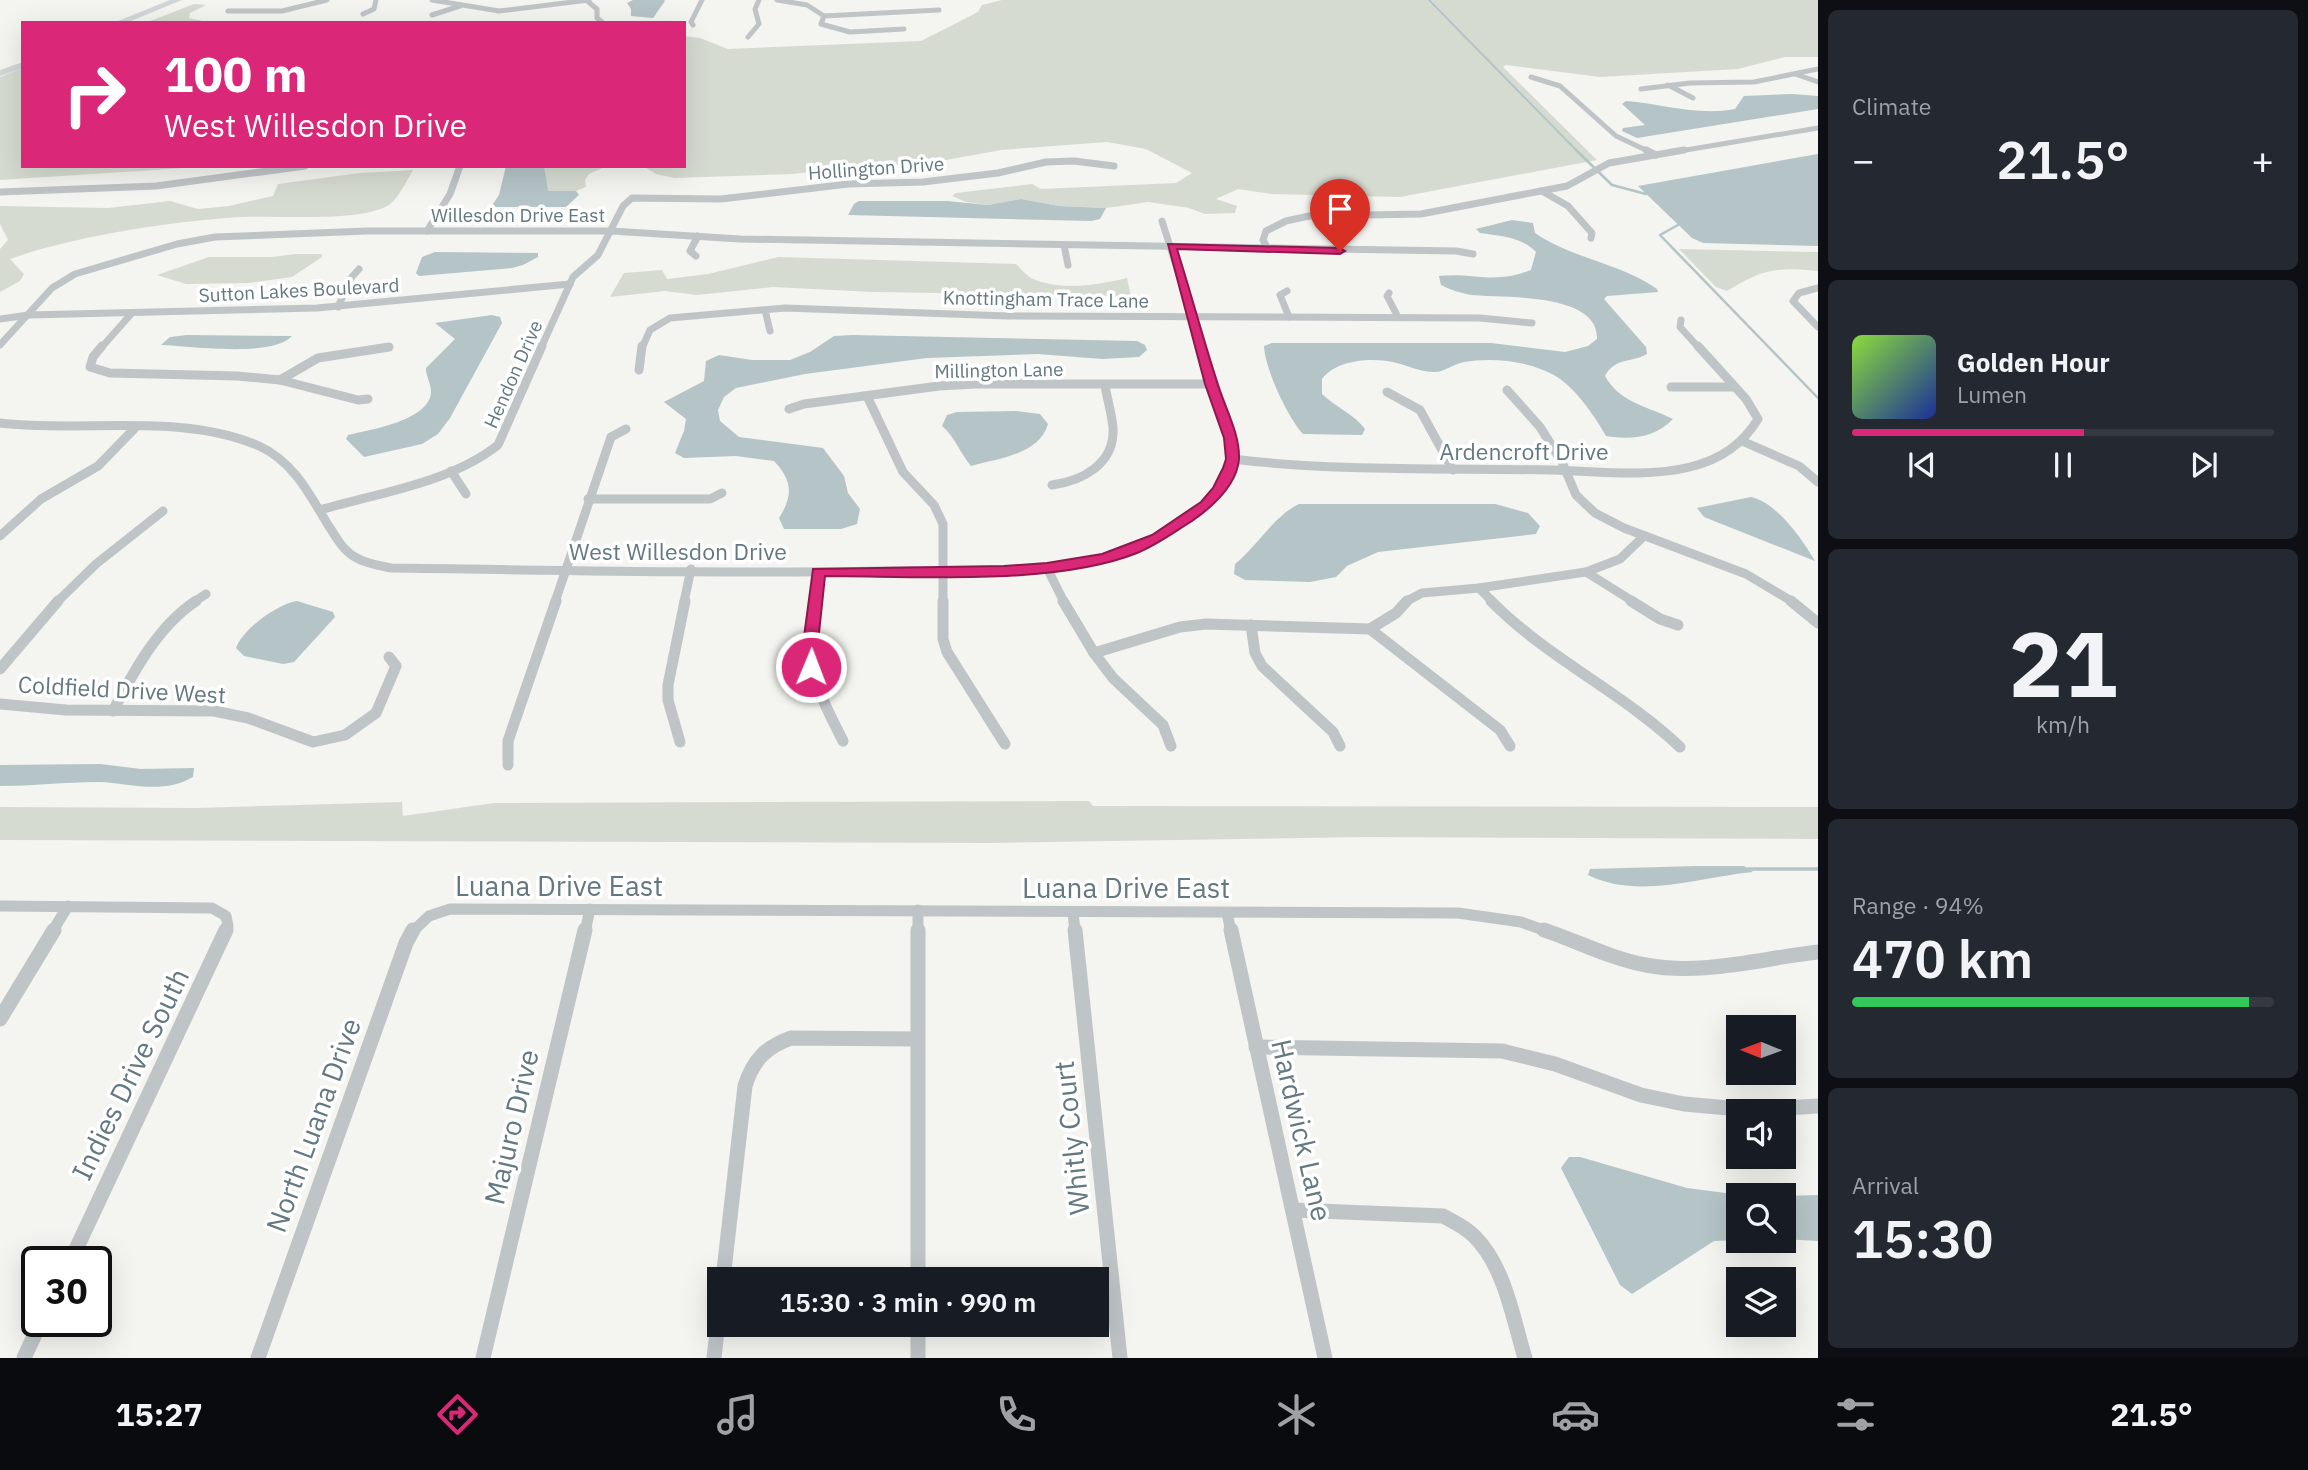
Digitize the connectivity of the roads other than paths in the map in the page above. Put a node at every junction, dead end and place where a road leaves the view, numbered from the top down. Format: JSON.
{"nodes":[{"id":1,"x":327,"y":0,"type":"edge"},
{"id":2,"x":376,"y":0,"type":"edge"},
{"id":3,"x":432,"y":0,"type":"edge"},
{"id":4,"x":587,"y":0,"type":"edge"},
{"id":5,"x":702,"y":0,"type":"edge"},
{"id":6,"x":759,"y":0,"type":"edge"},
{"id":7,"x":778,"y":0,"type":"edge"},
{"id":8,"x":814,"y":0,"type":"edge"},
{"id":9,"x":181,"y":2,"type":"edge"},
{"id":10,"x":802,"y":3,"type":"junction"},
{"id":11,"x":460,"y":6,"type":"junction"},
{"id":12,"x":228,"y":10,"type":"dead end"},
{"id":13,"x":939,"y":10,"type":"dead end"},
{"id":14,"x":363,"y":14,"type":"dead end"},
{"id":15,"x":432,"y":15,"type":"dead end"},
{"id":16,"x":824,"y":16,"type":"junction"},
{"id":17,"x":123,"y":21,"type":"edge"},
{"id":18,"x":139,"y":21,"type":"edge"},
{"id":19,"x":601,"y":21,"type":"edge"},
{"id":20,"x":694,"y":25,"type":"dead end"},
{"id":21,"x":832,"y":29,"type":"junction"},
{"id":22,"x":904,"y":29,"type":"dead end"},
{"id":23,"x":822,"y":32,"type":"dead end"},
{"id":24,"x":748,"y":37,"type":"dead end"},
{"id":25,"x":21,"y":59,"type":"edge"},
{"id":26,"x":0,"y":66,"type":"edge"},
{"id":27,"x":21,"y":66,"type":"edge"},
{"id":28,"x":1818,"y":69,"type":"edge"},
{"id":29,"x":0,"y":74,"type":"edge"},
{"id":30,"x":1795,"y":75,"type":"junction"},
{"id":31,"x":1531,"y":77,"type":"dead end"},
{"id":32,"x":1818,"y":82,"type":"edge"},
{"id":33,"x":1667,"y":85,"type":"junction"},
{"id":34,"x":1641,"y":89,"type":"dead end"},
{"id":35,"x":1693,"y":98,"type":"dead end"},
{"id":36,"x":1818,"y":128,"type":"edge"},
{"id":37,"x":1656,"y":155,"type":"junction"},
{"id":38,"x":1114,"y":166,"type":"dead end"},
{"id":39,"x":294,"y":168,"type":"edge"},
{"id":40,"x":459,"y":168,"type":"edge"},
{"id":41,"x":794,"y":191,"type":"junction"},
{"id":42,"x":1542,"y":191,"type":"junction"},
{"id":43,"x":0,"y":192,"type":"edge"},
{"id":44,"x":636,"y":195,"type":"joint"},
{"id":45,"x":800,"y":203,"type":"dead end"},
{"id":46,"x":1161,"y":221,"type":"dead end"},
{"id":47,"x":427,"y":230,"type":"junction"},
{"id":48,"x":611,"y":230,"type":"junction"},
{"id":49,"x":698,"y":236,"type":"junction"},
{"id":50,"x":1591,"y":238,"type":"dead end"},
{"id":51,"x":1064,"y":245,"type":"junction"},
{"id":52,"x":1171,"y":246,"type":"junction"},
{"id":53,"x":1268,"y":249,"type":"junction"},
{"id":54,"x":1473,"y":254,"type":"dead end"},
{"id":55,"x":696,"y":256,"type":"dead end"},
{"id":56,"x":1068,"y":265,"type":"dead end"},
{"id":57,"x":359,"y":269,"type":"dead end"},
{"id":58,"x":570,"y":285,"type":"junction"},
{"id":59,"x":1818,"y":288,"type":"edge"},
{"id":60,"x":1287,"y":291,"type":"dead end"},
{"id":61,"x":1389,"y":293,"type":"dead end"},
{"id":62,"x":338,"y":307,"type":"junction"},
{"id":63,"x":765,"y":310,"type":"junction"},
{"id":64,"x":656,"y":311,"type":"dead end"},
{"id":65,"x":0,"y":312,"type":"edge"},
{"id":66,"x":132,"y":313,"type":"junction"},
{"id":67,"x":29,"y":315,"type":"junction"},
{"id":68,"x":1193,"y":317,"type":"junction"},
{"id":69,"x":1289,"y":317,"type":"junction"},
{"id":70,"x":1398,"y":317,"type":"junction"},
{"id":71,"x":0,"y":319,"type":"edge"},
{"id":72,"x":665,"y":320,"type":"junction"},
{"id":73,"x":1681,"y":320,"type":"dead end"},
{"id":74,"x":1532,"y":323,"type":"dead end"},
{"id":75,"x":1818,"y":327,"type":"edge"},
{"id":76,"x":771,"y":331,"type":"dead end"},
{"id":77,"x":0,"y":345,"type":"edge"},
{"id":78,"x":389,"y":347,"type":"dead end"},
{"id":79,"x":639,"y":370,"type":"dead end"},
{"id":80,"x":279,"y":380,"type":"junction"},
{"id":81,"x":1211,"y":384,"type":"junction"},
{"id":82,"x":1105,"y":385,"type":"junction"},
{"id":83,"x":1671,"y":387,"type":"dead end"},
{"id":84,"x":1734,"y":387,"type":"junction"},
{"id":85,"x":1507,"y":390,"type":"dead end"},
{"id":86,"x":1387,"y":392,"type":"dead end"},
{"id":87,"x":867,"y":396,"type":"junction"},
{"id":88,"x":368,"y":399,"type":"dead end"},
{"id":89,"x":789,"y":409,"type":"dead end"},
{"id":90,"x":0,"y":423,"type":"edge"},
{"id":91,"x":134,"y":429,"type":"junction"},
{"id":92,"x":626,"y":429,"type":"dead end"},
{"id":93,"x":1742,"y":441,"type":"junction"},
{"id":94,"x":1232,"y":459,"type":"junction"},
{"id":95,"x":1453,"y":470,"type":"junction"},
{"id":96,"x":451,"y":471,"type":"junction"},
{"id":97,"x":1566,"y":471,"type":"junction"},
{"id":98,"x":1818,"y":482,"type":"edge"},
{"id":99,"x":1052,"y":485,"type":"dead end"},
{"id":100,"x":722,"y":493,"type":"dead end"},
{"id":101,"x":466,"y":494,"type":"dead end"},
{"id":102,"x":588,"y":499,"type":"junction"},
{"id":103,"x":320,"y":510,"type":"junction"},
{"id":104,"x":163,"y":511,"type":"dead end"},
{"id":105,"x":0,"y":536,"type":"edge"},
{"id":106,"x":1644,"y":536,"type":"junction"},
{"id":107,"x":1047,"y":568,"type":"junction"},
{"id":108,"x":691,"y":569,"type":"junction"},
{"id":109,"x":564,"y":570,"type":"junction"},
{"id":110,"x":944,"y":571,"type":"junction"},
{"id":111,"x":818,"y":572,"type":"junction"},
{"id":112,"x":1586,"y":572,"type":"junction"},
{"id":113,"x":1479,"y":588,"type":"junction"},
{"id":114,"x":205,"y":594,"type":"dead end"},
{"id":115,"x":1818,"y":623,"type":"edge"},
{"id":116,"x":1251,"y":625,"type":"junction"},
{"id":117,"x":1678,"y":625,"type":"dead end"},
{"id":118,"x":1370,"y":629,"type":"junction"},
{"id":119,"x":1094,"y":653,"type":"junction"},
{"id":120,"x":388,"y":657,"type":"dead end"},
{"id":121,"x":0,"y":669,"type":"edge"},
{"id":122,"x":0,"y":704,"type":"edge"},
{"id":123,"x":113,"y":711,"type":"junction"},
{"id":124,"x":843,"y":741,"type":"dead end"},
{"id":125,"x":680,"y":742,"type":"dead end"},
{"id":126,"x":1005,"y":744,"type":"dead end"},
{"id":127,"x":1171,"y":746,"type":"dead end"},
{"id":128,"x":1340,"y":746,"type":"dead end"},
{"id":129,"x":1510,"y":746,"type":"dead end"},
{"id":130,"x":1680,"y":747,"type":"dead end"},
{"id":131,"x":508,"y":765,"type":"dead end"},
{"id":132,"x":0,"y":906,"type":"edge"},
{"id":133,"x":68,"y":906,"type":"junction"},
{"id":134,"x":590,"y":909,"type":"junction"},
{"id":135,"x":918,"y":910,"type":"junction"},
{"id":136,"x":1073,"y":912,"type":"junction"},
{"id":137,"x":1227,"y":913,"type":"junction"},
{"id":138,"x":426,"y":916,"type":"joint"},
{"id":139,"x":1818,"y":952,"type":"edge"},
{"id":140,"x":0,"y":1019,"type":"edge"},
{"id":141,"x":917,"y":1039,"type":"junction"},
{"id":142,"x":1256,"y":1046,"type":"junction"},
{"id":143,"x":1818,"y":1105,"type":"edge"},
{"id":144,"x":1293,"y":1210,"type":"junction"},
{"id":145,"x":77,"y":1246,"type":"edge"},
{"id":146,"x":724,"y":1267,"type":"edge"},
{"id":147,"x":918,"y":1267,"type":"edge"},
{"id":148,"x":34,"y":1337,"type":"edge"},
{"id":149,"x":717,"y":1337,"type":"edge"},
{"id":150,"x":918,"y":1337,"type":"edge"},
{"id":151,"x":24,"y":1358,"type":"edge"},
{"id":152,"x":258,"y":1358,"type":"edge"},
{"id":153,"x":483,"y":1358,"type":"edge"},
{"id":154,"x":715,"y":1358,"type":"edge"},
{"id":155,"x":918,"y":1358,"type":"edge"},
{"id":156,"x":1121,"y":1358,"type":"edge"},
{"id":157,"x":1325,"y":1358,"type":"edge"},
{"id":158,"x":1525,"y":1358,"type":"edge"}],
"edges":[{"from":1,"to":12,"type":"street"},
{"from":2,"to":14,"type":"street"},
{"from":3,"to":11,"type":"street"},
{"from":4,"to":11,"type":"street"},
{"from":4,"to":19,"type":"street"},
{"from":5,"to":20,"type":"street"},
{"from":6,"to":24,"type":"street"},
{"from":7,"to":10,"type":"street"},
{"from":8,"to":10,"type":"street"},
{"from":9,"to":17,"type":"highway"},
{"from":9,"to":18,"type":"highway"},
{"from":10,"to":16,"type":"street"},
{"from":11,"to":15,"type":"street"},
{"from":13,"to":16,"type":"street"},
{"from":16,"to":21,"type":"street"},
{"from":21,"to":22,"type":"street"},
{"from":21,"to":23,"type":"street"},
{"from":25,"to":26,"type":"highway"},
{"from":27,"to":29,"type":"highway"},
{"from":28,"to":30,"type":"street"},
{"from":30,"to":32,"type":"street"},
{"from":30,"to":33,"type":"street"},
{"from":31,"to":37,"type":"street"},
{"from":33,"to":34,"type":"street"},
{"from":33,"to":35,"type":"street"},
{"from":36,"to":37,"type":"street"},
{"from":37,"to":42,"type":"street"},
{"from":38,"to":41,"type":"street","name":"Hollington Drive"},
{"from":39,"to":43,"type":"street"},
{"from":40,"to":47,"type":"street"},
{"from":41,"to":44,"type":"street","name":"Hollington Drive"},
{"from":41,"to":45,"type":"street"},
{"from":42,"to":50,"type":"street"},
{"from":42,"to":53,"type":"street"},
{"from":44,"to":48,"type":"street","name":"Hendon Drive"},
{"from":46,"to":52,"type":"street"},
{"from":47,"to":48,"type":"street","name":"Willesdon Drive East"},
{"from":47,"to":67,"type":"street","name":"Willesdon Drive East"},
{"from":48,"to":49,"type":"street","name":"Willesdon Drive East"},
{"from":48,"to":58,"type":"street","name":"Hendon Drive"},
{"from":49,"to":51,"type":"street","name":"Willesdon Drive East"},
{"from":49,"to":55,"type":"street"},
{"from":51,"to":52,"type":"street","name":"Willesdon Drive East"},
{"from":51,"to":56,"type":"street"},
{"from":52,"to":53,"type":"street","name":"Willesdon Drive East"},
{"from":52,"to":68,"type":"street"},
{"from":53,"to":54,"type":"street","name":"Willesdon Drive East"},
{"from":57,"to":62,"type":"street"},
{"from":58,"to":62,"type":"street","name":"Sutton Lakes Boulevard"},
{"from":58,"to":96,"type":"street","name":"Hendon Drive"},
{"from":59,"to":75,"type":"street"},
{"from":60,"to":69,"type":"street"},
{"from":61,"to":70,"type":"street"},
{"from":62,"to":66,"type":"street","name":"Sutton Lakes Boulevard"},
{"from":63,"to":68,"type":"street","name":"Knottingham Trace Lane"},
{"from":63,"to":72,"type":"street","name":"Knottingham Trace Lane"},
{"from":63,"to":76,"type":"street"},
{"from":64,"to":72,"type":"street"},
{"from":65,"to":67,"type":"street","name":"Sutton Lakes Boulevard"},
{"from":66,"to":67,"type":"street","name":"Sutton Lakes Boulevard"},
{"from":66,"to":80,"type":"street"},
{"from":67,"to":71,"type":"street","name":"Sutton Lakes Boulevard"},
{"from":67,"to":77,"type":"street","name":"Willesdon Drive East"},
{"from":68,"to":69,"type":"street","name":"Knottingham Trace Lane"},
{"from":68,"to":81,"type":"street"},
{"from":69,"to":70,"type":"street","name":"Knottingham Trace Lane"},
{"from":70,"to":74,"type":"street","name":"Knottingham Trace Lane"},
{"from":72,"to":79,"type":"street"},
{"from":73,"to":84,"type":"street"},
{"from":78,"to":80,"type":"street"},
{"from":80,"to":88,"type":"street"},
{"from":81,"to":82,"type":"street","name":"Millington Lane"},
{"from":81,"to":94,"type":"street"},
{"from":82,"to":87,"type":"street","name":"Millington Lane"},
{"from":82,"to":99,"type":"street"},
{"from":83,"to":84,"type":"street"},
{"from":84,"to":93,"type":"street"},
{"from":85,"to":97,"type":"street"},
{"from":86,"to":95,"type":"street"},
{"from":87,"to":89,"type":"street","name":"Millington Lane"},
{"from":87,"to":110,"type":"street"},
{"from":90,"to":91,"type":"street","name":"West Willesdon Drive"},
{"from":91,"to":103,"type":"street","name":"West Willesdon Drive"},
{"from":91,"to":105,"type":"street"},
{"from":92,"to":102,"type":"street"},
{"from":93,"to":97,"type":"street","name":"Ardencroft Drive"},
{"from":93,"to":98,"type":"street"},
{"from":94,"to":95,"type":"street","name":"Ardencroft Drive"},
{"from":94,"to":107,"type":"street","name":"West Willesdon Drive"},
{"from":95,"to":97,"type":"street","name":"Ardencroft Drive"},
{"from":96,"to":101,"type":"street"},
{"from":96,"to":103,"type":"street","name":"Hendon Drive"},
{"from":97,"to":106,"type":"street"},
{"from":100,"to":102,"type":"street"},
{"from":102,"to":109,"type":"street"},
{"from":103,"to":109,"type":"street","name":"West Willesdon Drive"},
{"from":104,"to":121,"type":"street"},
{"from":106,"to":112,"type":"street"},
{"from":106,"to":115,"type":"street"},
{"from":107,"to":110,"type":"street","name":"West Willesdon Drive"},
{"from":107,"to":119,"type":"street"},
{"from":108,"to":109,"type":"street","name":"West Willesdon Drive"},
{"from":108,"to":111,"type":"street","name":"West Willesdon Drive"},
{"from":108,"to":125,"type":"street"},
{"from":109,"to":131,"type":"street"},
{"from":110,"to":111,"type":"street","name":"West Willesdon Drive"},
{"from":110,"to":126,"type":"street"},
{"from":111,"to":124,"type":"street"},
{"from":112,"to":113,"type":"street"},
{"from":112,"to":117,"type":"street"},
{"from":113,"to":118,"type":"street"},
{"from":113,"to":130,"type":"street"},
{"from":114,"to":123,"type":"street"},
{"from":116,"to":118,"type":"street"},
{"from":116,"to":119,"type":"street"},
{"from":116,"to":128,"type":"street"},
{"from":118,"to":129,"type":"street"},
{"from":119,"to":127,"type":"street"},
{"from":120,"to":123,"type":"street","name":"Coldfield Drive West"},
{"from":122,"to":123,"type":"street","name":"Coldfield Drive West"},
{"from":132,"to":133,"type":"street"},
{"from":133,"to":140,"type":"street"},
{"from":133,"to":145,"type":"street","name":"Indies Drive South"},
{"from":134,"to":135,"type":"street","name":"Luana Drive East"},
{"from":134,"to":138,"type":"street","name":"Luana Drive East"},
{"from":134,"to":153,"type":"street","name":"Majuro Drive"},
{"from":135,"to":136,"type":"street","name":"Luana Drive East"},
{"from":135,"to":141,"type":"street"},
{"from":136,"to":137,"type":"street","name":"Luana Drive East"},
{"from":136,"to":156,"type":"street","name":"Whitly Court"},
{"from":137,"to":139,"type":"street","name":"Luana Drive East"},
{"from":137,"to":142,"type":"street","name":"Hardwick Lane"},
{"from":138,"to":152,"type":"street","name":"North Luana Drive"},
{"from":141,"to":146,"type":"street"},
{"from":141,"to":147,"type":"street"},
{"from":142,"to":143,"type":"street"},
{"from":142,"to":144,"type":"street","name":"Hardwick Lane"},
{"from":144,"to":157,"type":"street","name":"Hardwick Lane"},
{"from":144,"to":158,"type":"street"},
{"from":148,"to":151,"type":"street"},
{"from":149,"to":154,"type":"street"},
{"from":150,"to":155,"type":"street"}]}
